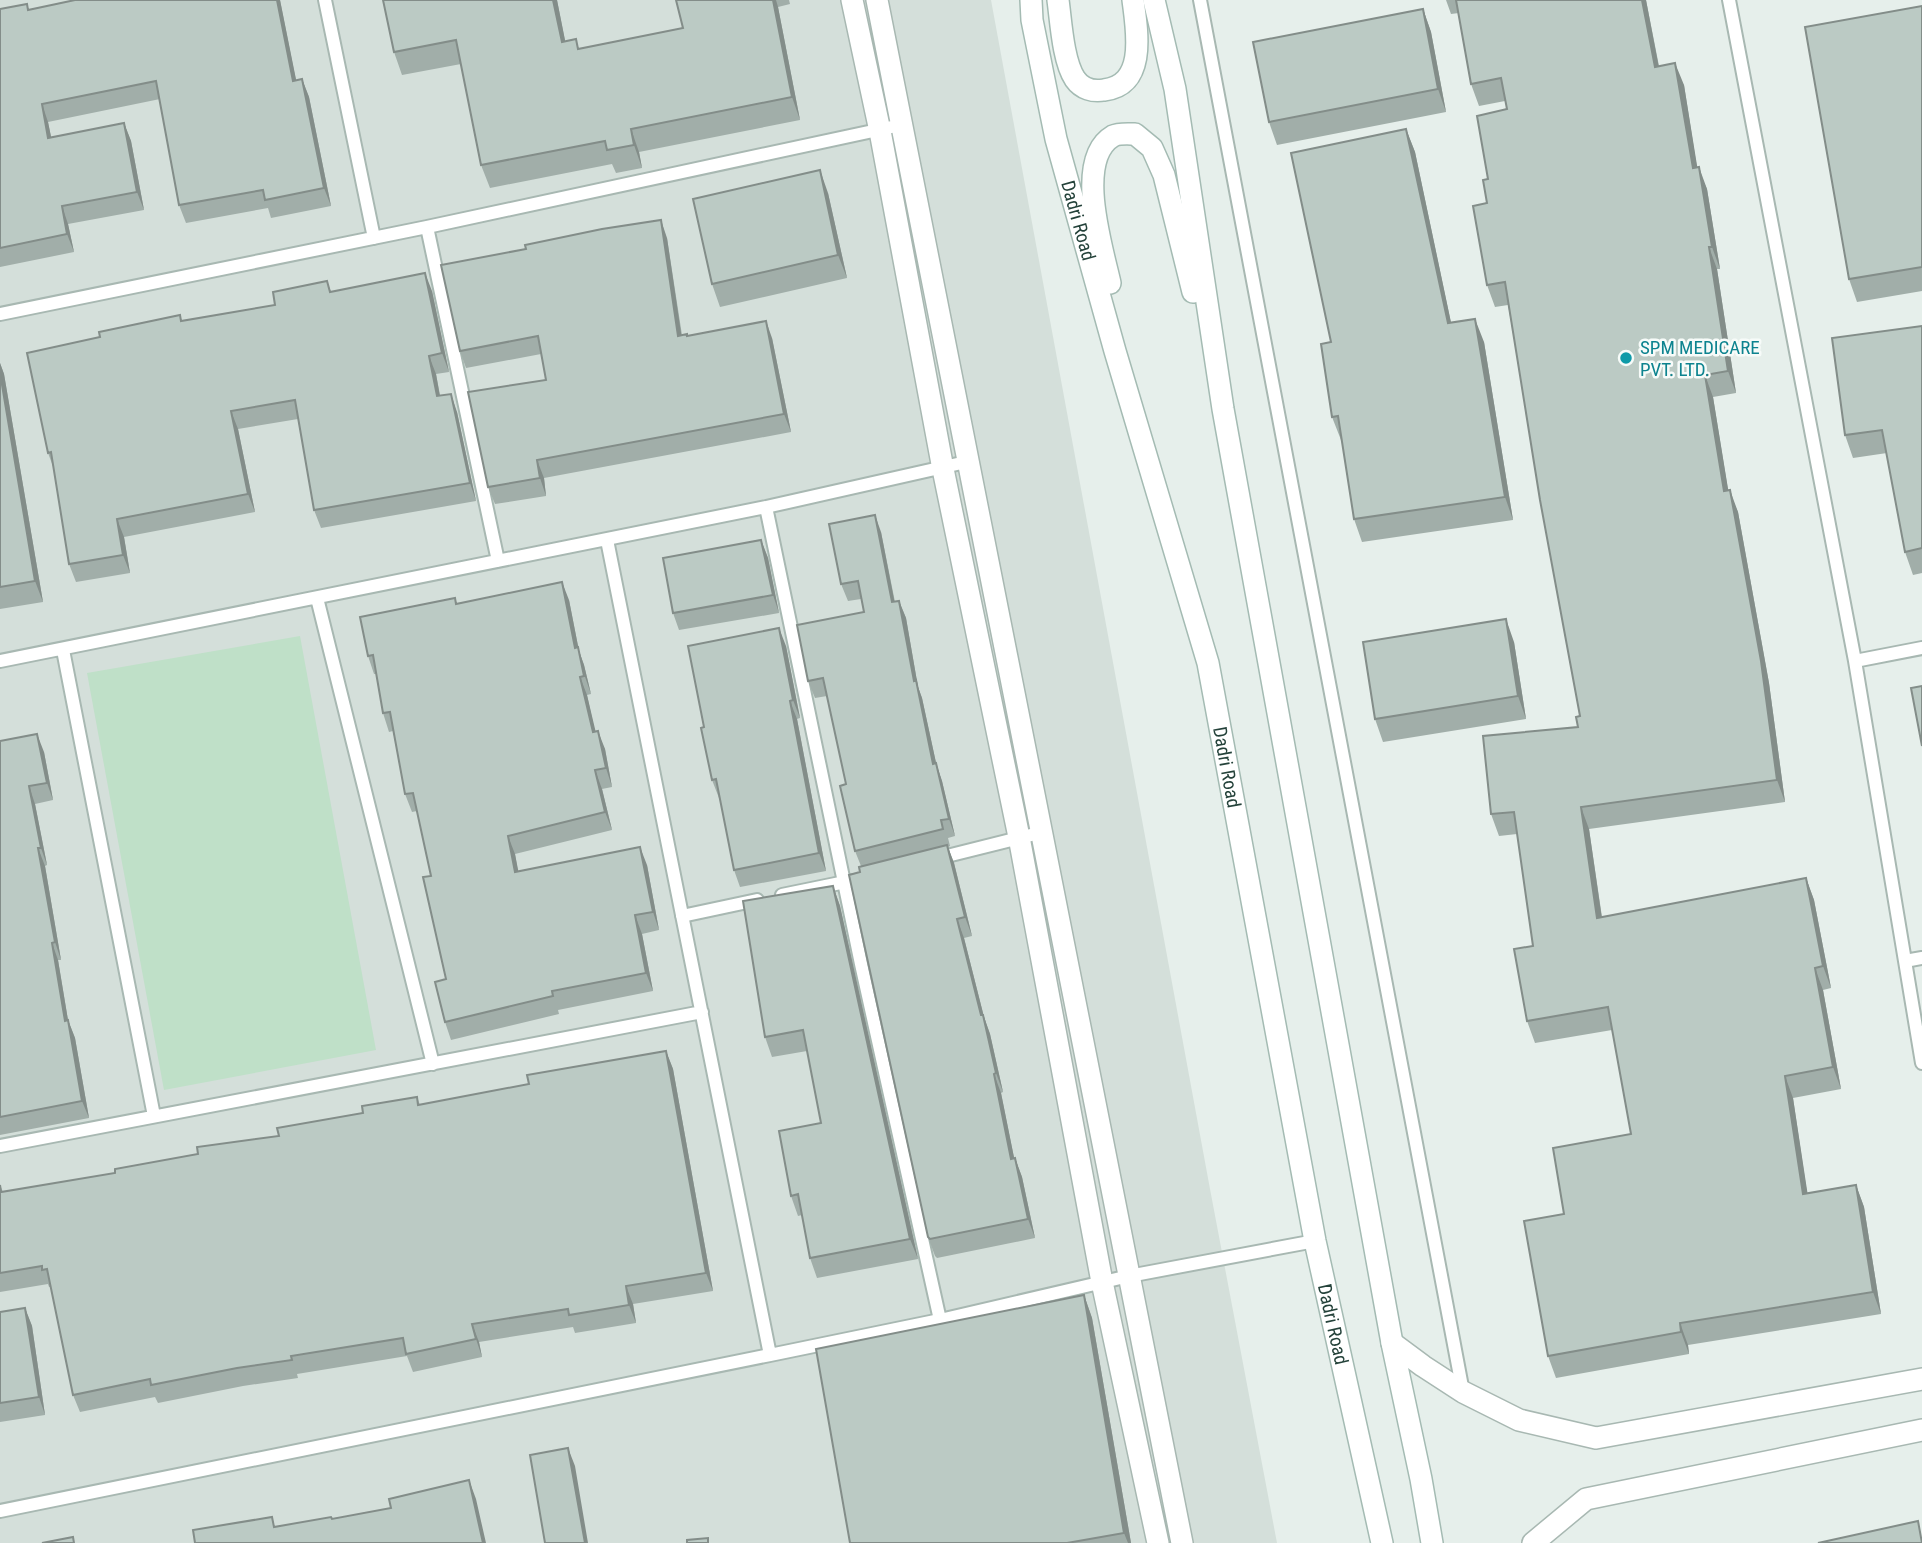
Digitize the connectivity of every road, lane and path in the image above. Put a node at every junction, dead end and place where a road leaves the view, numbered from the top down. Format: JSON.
{"nodes":[{"id":1,"x":325,"y":0,"type":"edge"},
{"id":2,"x":852,"y":0,"type":"edge"},
{"id":3,"x":877,"y":0,"type":"edge"},
{"id":4,"x":1031,"y":0,"type":"edge"},
{"id":5,"x":1058,"y":0,"type":"edge"},
{"id":6,"x":1133,"y":0,"type":"edge"},
{"id":7,"x":1154,"y":0,"type":"edge"},
{"id":8,"x":1200,"y":0,"type":"edge"},
{"id":9,"x":1729,"y":0,"type":"edge"},
{"id":10,"x":901,"y":125,"type":"junction"},
{"id":11,"x":880,"y":131,"type":"junction"},
{"id":12,"x":426,"y":228,"type":"junction"},
{"id":13,"x":374,"y":238,"type":"junction"},
{"id":14,"x":0,"y":313,"type":"edge"},
{"id":15,"x":1115,"y":351,"type":"junction"},
{"id":16,"x":1223,"y":409,"type":"junction"},
{"id":17,"x":966,"y":462,"type":"junction"},
{"id":18,"x":943,"y":469,"type":"junction"},
{"id":19,"x":766,"y":507,"type":"junction"},
{"id":20,"x":607,"y":540,"type":"junction"},
{"id":21,"x":498,"y":561,"type":"junction"},
{"id":22,"x":317,"y":598,"type":"junction"},
{"id":23,"x":1922,"y":648,"type":"edge"},
{"id":24,"x":63,"y":650,"type":"junction"},
{"id":25,"x":0,"y":661,"type":"edge"},
{"id":26,"x":1855,"y":661,"type":"junction"},
{"id":27,"x":1043,"y":832,"type":"junction"},
{"id":28,"x":1019,"y":837,"type":"junction"},
{"id":29,"x":925,"y":861,"type":"edge"},
{"id":30,"x":858,"y":878,"type":"edge"},
{"id":31,"x":844,"y":882,"type":"junction"},
{"id":32,"x":682,"y":916,"type":"junction"},
{"id":33,"x":1922,"y":958,"type":"edge"},
{"id":34,"x":1905,"y":961,"type":"junction"},
{"id":35,"x":702,"y":1012,"type":"junction"},
{"id":36,"x":1922,"y":1063,"type":"edge"},
{"id":37,"x":433,"y":1064,"type":"junction"},
{"id":38,"x":154,"y":1116,"type":"junction"},
{"id":39,"x":0,"y":1146,"type":"edge"},
{"id":40,"x":1315,"y":1241,"type":"junction"},
{"id":41,"x":1129,"y":1276,"type":"junction"},
{"id":42,"x":1102,"y":1282,"type":"junction"},
{"id":43,"x":940,"y":1320,"type":"junction"},
{"id":44,"x":1392,"y":1343,"type":"junction"},
{"id":45,"x":770,"y":1355,"type":"junction"},
{"id":46,"x":1922,"y":1378,"type":"edge"},
{"id":47,"x":1463,"y":1392,"type":"junction"},
{"id":48,"x":1922,"y":1430,"type":"edge"},
{"id":49,"x":0,"y":1511,"type":"edge"},
{"id":50,"x":1158,"y":1543,"type":"edge"},
{"id":51,"x":1182,"y":1543,"type":"edge"},
{"id":52,"x":1382,"y":1543,"type":"edge"},
{"id":53,"x":1432,"y":1543,"type":"edge"},
{"id":54,"x":1533,"y":1543,"type":"edge"}],
"edges":[{"from":1,"to":13,"type":"lane"},
{"from":2,"to":11,"type":"street"},
{"from":3,"to":10,"type":"street"},
{"from":4,"to":15,"type":"street","name":"Dadri Road"},
{"from":5,"to":6,"type":"street"},
{"from":7,"to":16,"type":"street"},
{"from":8,"to":47,"type":"lane"},
{"from":9,"to":26,"type":"lane"},
{"from":10,"to":11,"type":"lane"},
{"from":10,"to":17,"type":"street"},
{"from":11,"to":12,"type":"lane"},
{"from":11,"to":18,"type":"street"},
{"from":12,"to":13,"type":"lane"},
{"from":12,"to":21,"type":"lane"},
{"from":13,"to":14,"type":"lane"},
{"from":15,"to":16,"type":"street"},
{"from":15,"to":40,"type":"street","name":"Dadri Road"},
{"from":16,"to":44,"type":"street"},
{"from":17,"to":18,"type":"lane"},
{"from":17,"to":27,"type":"street"},
{"from":18,"to":19,"type":"lane"},
{"from":18,"to":28,"type":"street"},
{"from":19,"to":20,"type":"lane"},
{"from":19,"to":31,"type":"lane"},
{"from":20,"to":21,"type":"lane"},
{"from":20,"to":32,"type":"lane"},
{"from":21,"to":22,"type":"lane"},
{"from":22,"to":24,"type":"lane"},
{"from":22,"to":37,"type":"lane"},
{"from":23,"to":26,"type":"lane"},
{"from":24,"to":25,"type":"lane"},
{"from":24,"to":38,"type":"lane"},
{"from":26,"to":34,"type":"lane"},
{"from":27,"to":28,"type":"lane"},
{"from":27,"to":41,"type":"street"},
{"from":28,"to":29,"type":"lane"},
{"from":28,"to":42,"type":"street"},
{"from":30,"to":31,"type":"lane"},
{"from":31,"to":32,"type":"lane"},
{"from":31,"to":43,"type":"lane"},
{"from":32,"to":35,"type":"lane"},
{"from":33,"to":34,"type":"lane"},
{"from":34,"to":36,"type":"lane"},
{"from":35,"to":37,"type":"lane"},
{"from":35,"to":45,"type":"lane"},
{"from":37,"to":38,"type":"lane"},
{"from":38,"to":39,"type":"lane"},
{"from":40,"to":41,"type":"lane"},
{"from":40,"to":52,"type":"street","name":"Dadri Road"},
{"from":41,"to":42,"type":"lane"},
{"from":41,"to":51,"type":"street"},
{"from":42,"to":43,"type":"lane"},
{"from":42,"to":50,"type":"street"},
{"from":43,"to":45,"type":"lane"},
{"from":44,"to":47,"type":"street"},
{"from":44,"to":53,"type":"street"},
{"from":45,"to":49,"type":"lane"},
{"from":46,"to":47,"type":"street"},
{"from":48,"to":54,"type":"street"}]}
